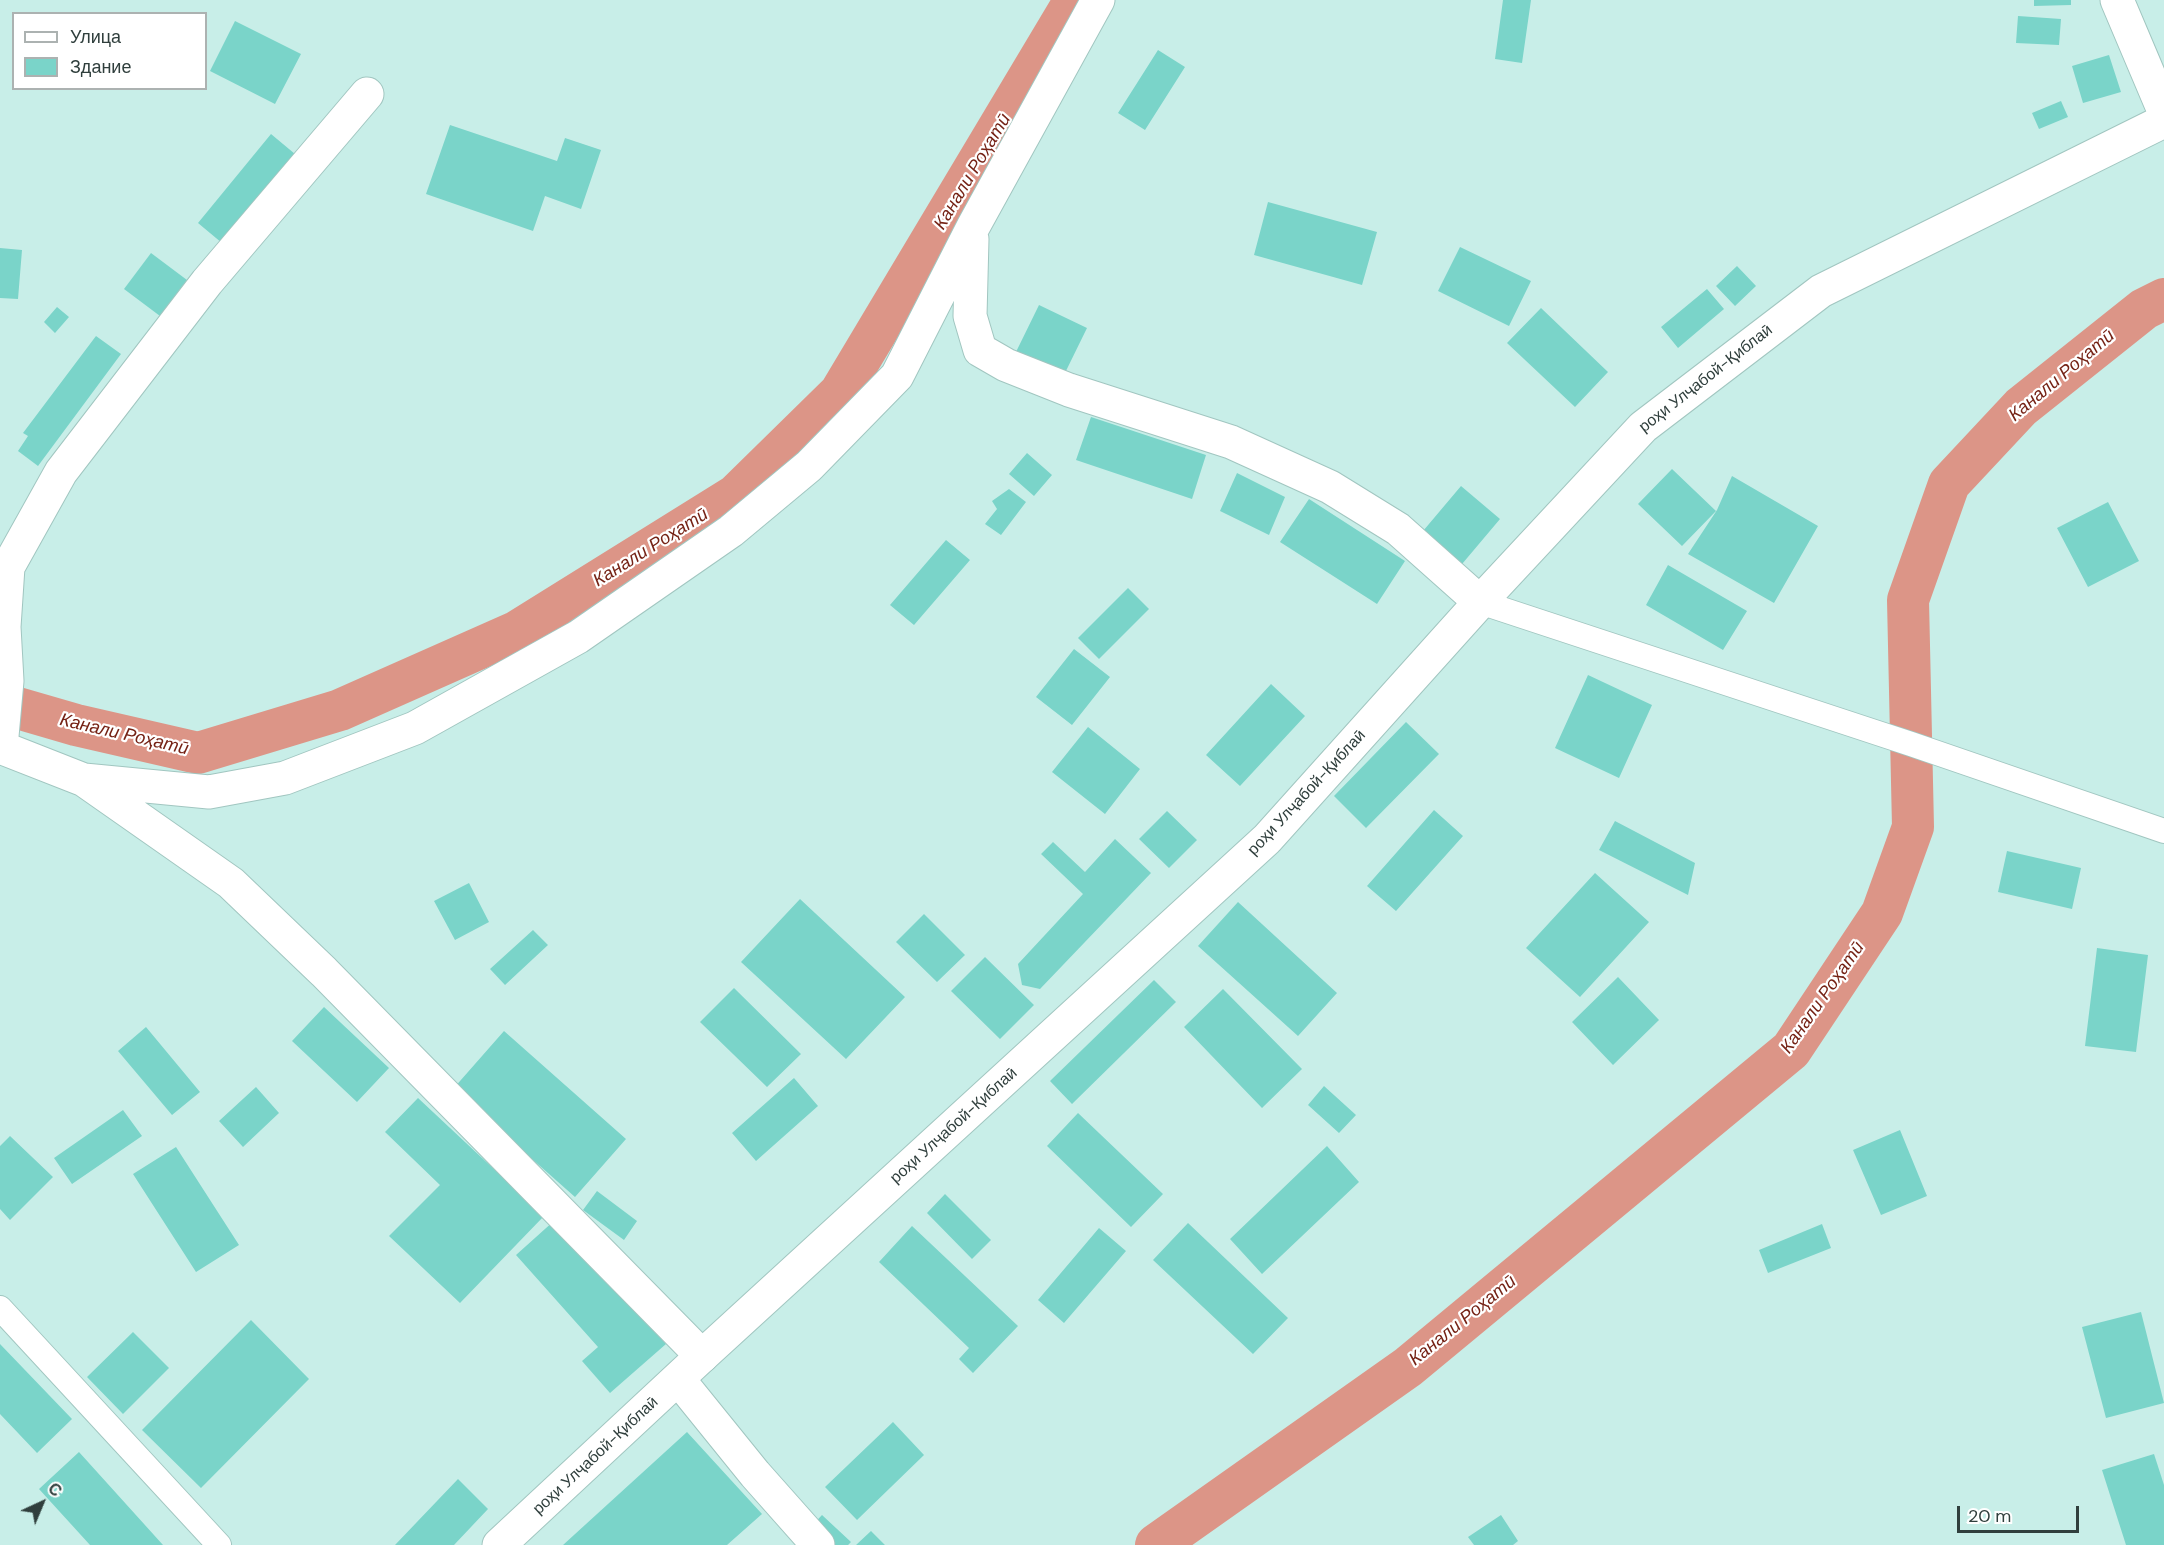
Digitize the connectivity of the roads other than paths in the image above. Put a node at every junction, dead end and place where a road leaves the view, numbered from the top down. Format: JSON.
{"nodes":[{"id":1,"x":1098,"y":0,"type":"edge"},
{"id":2,"x":2117,"y":0,"type":"edge"},
{"id":3,"x":367,"y":94,"type":"dead end"},
{"id":4,"x":2164,"y":111,"type":"edge"},
{"id":5,"x":2164,"y":120,"type":"edge"},
{"id":6,"x":973,"y":227,"type":"junction"},
{"id":7,"x":1480,"y":602,"type":"junction"},
{"id":8,"x":1,"y":741,"type":"edge"},
{"id":9,"x":84,"y":780,"type":"junction"},
{"id":10,"x":2164,"y":831,"type":"edge"},
{"id":11,"x":0,"y":1308,"type":"edge"},
{"id":12,"x":702,"y":1356,"type":"junction"},
{"id":13,"x":679,"y":1380,"type":"junction"},
{"id":14,"x":219,"y":1545,"type":"edge"},
{"id":15,"x":499,"y":1545,"type":"edge"},
{"id":16,"x":818,"y":1545,"type":"edge"}],
"edges":[{"from":1,"to":6,"type":"street"},
{"from":2,"to":4,"type":"street"},
{"from":3,"to":8,"type":"street"},
{"from":5,"to":7,"type":"street","name":"роҳи Улҷабой-Қиблаӣ"},
{"from":6,"to":7,"type":"street"},
{"from":6,"to":9,"type":"street"},
{"from":7,"to":10,"type":"lane"},
{"from":7,"to":12,"type":"street","name":"роҳи Улҷабой-Қиблаӣ"},
{"from":8,"to":9,"type":"street"},
{"from":9,"to":12,"type":"street"},
{"from":11,"to":14,"type":"lane"},
{"from":12,"to":13,"type":"street","name":"роҳи Улҷабой-Қиблаӣ"},
{"from":13,"to":15,"type":"street","name":"роҳи Улҷабой-Қиблаӣ"},
{"from":13,"to":16,"type":"street"}]}
